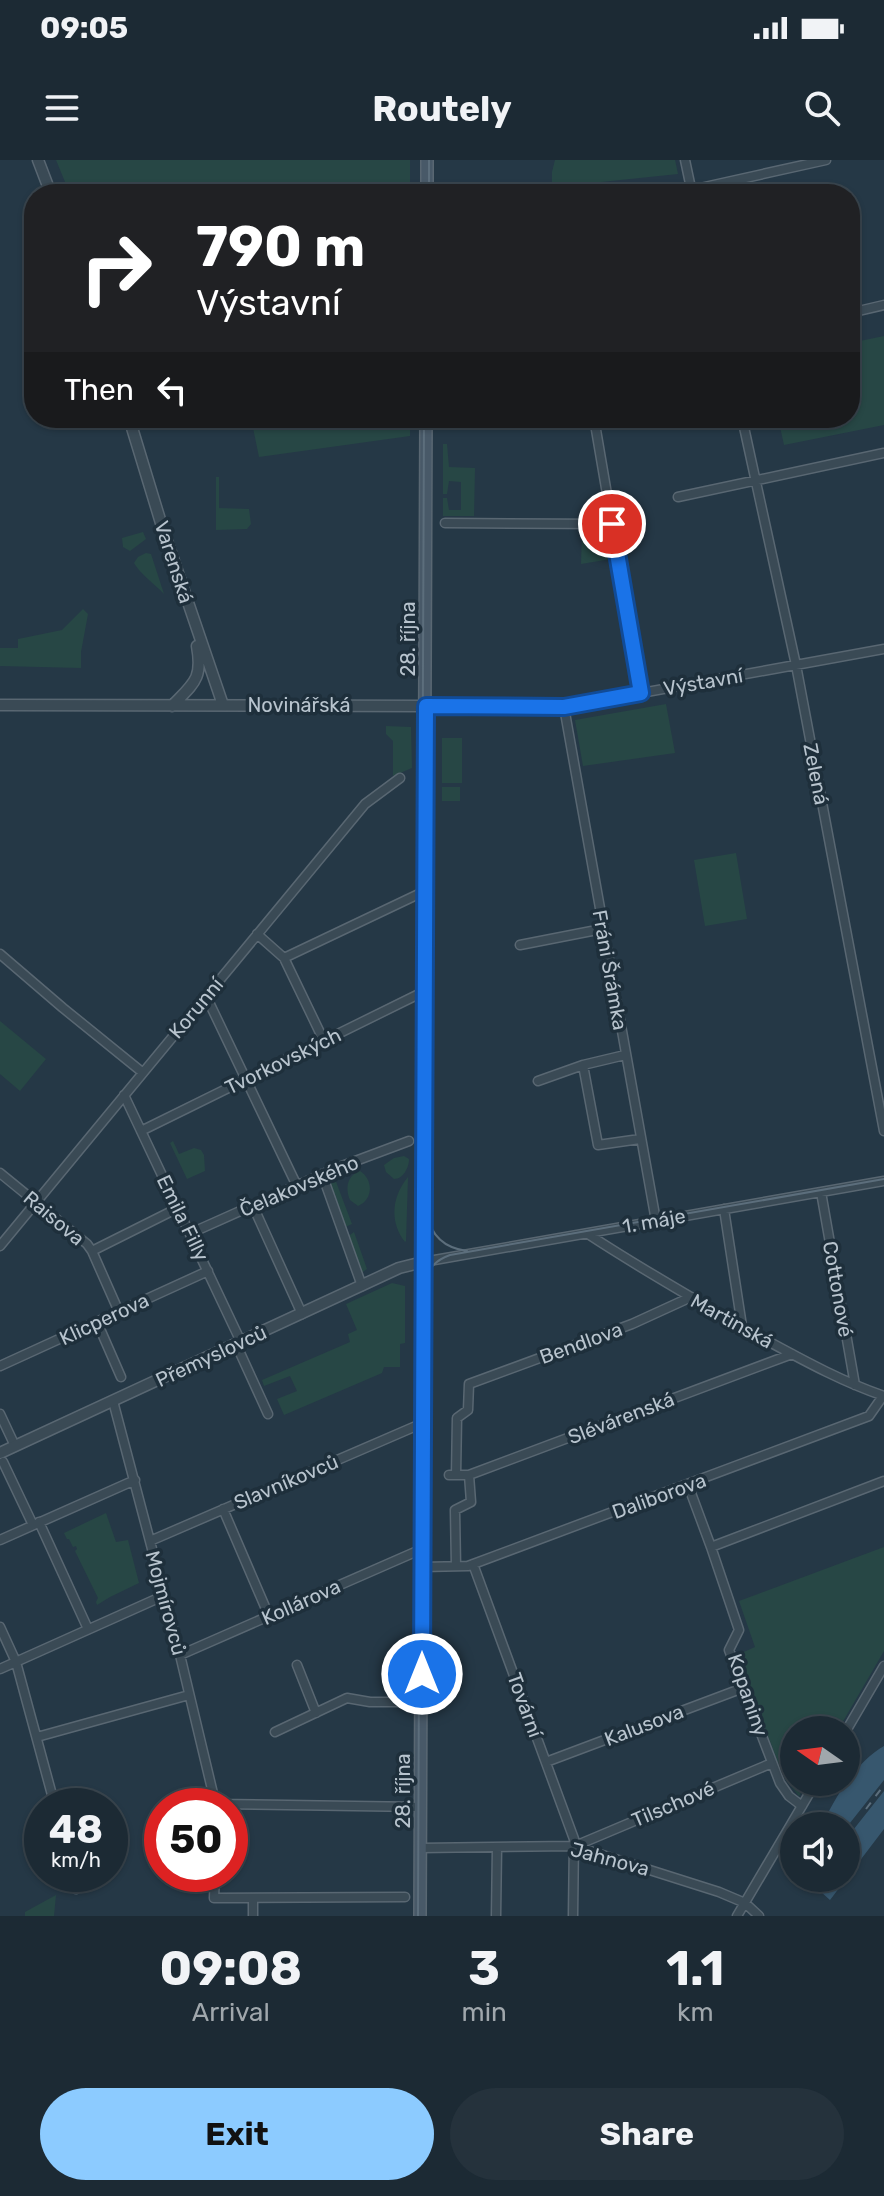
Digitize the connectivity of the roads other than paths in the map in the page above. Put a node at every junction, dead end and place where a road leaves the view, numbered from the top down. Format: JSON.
{"nodes":[{"id":1,"x":38,"y":160,"type":"edge"},
{"id":2,"x":427,"y":160,"type":"edge"},
{"id":3,"x":685,"y":160,"type":"edge"},
{"id":4,"x":826,"y":160,"type":"edge"},
{"id":5,"x":47,"y":184,"type":"edge"},
{"id":6,"x":427,"y":184,"type":"edge"},
{"id":7,"x":690,"y":184,"type":"edge"},
{"id":8,"x":726,"y":184,"type":"edge"},
{"id":9,"x":884,"y":305,"type":"edge"},
{"id":10,"x":860,"y":311,"type":"edge"},
{"id":11,"x":132,"y":428,"type":"edge"},
{"id":12,"x":426,"y":428,"type":"edge"},
{"id":13,"x":596,"y":428,"type":"edge"},
{"id":14,"x":744,"y":428,"type":"edge"},
{"id":15,"x":884,"y":453,"type":"edge"},
{"id":16,"x":755,"y":480,"type":"junction"},
{"id":17,"x":678,"y":497,"type":"dead end"},
{"id":18,"x":445,"y":523,"type":"dead end"},
{"id":19,"x":612,"y":524,"type":"junction"},
{"id":20,"x":191,"y":612,"type":"junction"},
{"id":21,"x":884,"y":649,"type":"edge"},
{"id":22,"x":796,"y":665,"type":"junction"},
{"id":23,"x":641,"y":693,"type":"junction"},
{"id":24,"x":0,"y":705,"type":"edge"},
{"id":25,"x":223,"y":705,"type":"junction"},
{"id":26,"x":172,"y":706,"type":"junction"},
{"id":27,"x":426,"y":706,"type":"junction"},
{"id":28,"x":564,"y":707,"type":"junction"},
{"id":29,"x":400,"y":778,"type":"dead end"},
{"id":30,"x":425,"y":891,"type":"junction"},
{"id":31,"x":602,"y":929,"type":"junction"},
{"id":32,"x":257,"y":934,"type":"junction"},
{"id":33,"x":520,"y":945,"type":"dead end"},
{"id":34,"x":0,"y":954,"type":"edge"},
{"id":35,"x":284,"y":958,"type":"junction"},
{"id":36,"x":425,"y":991,"type":"junction"},
{"id":37,"x":206,"y":996,"type":"junction"},
{"id":38,"x":324,"y":1041,"type":"junction"},
{"id":39,"x":625,"y":1055,"type":"junction"},
{"id":40,"x":583,"y":1065,"type":"junction"},
{"id":41,"x":142,"y":1072,"type":"junction"},
{"id":42,"x":245,"y":1080,"type":"junction"},
{"id":43,"x":538,"y":1081,"type":"dead end"},
{"id":44,"x":124,"y":1095,"type":"junction"},
{"id":45,"x":141,"y":1131,"type":"junction"},
{"id":46,"x":884,"y":1131,"type":"edge"},
{"id":47,"x":640,"y":1139,"type":"junction"},
{"id":48,"x":409,"y":1141,"type":"dead end"},
{"id":49,"x":0,"y":1173,"type":"edge"},
{"id":50,"x":322,"y":1174,"type":"junction"},
{"id":51,"x":884,"y":1181,"type":"edge"},
{"id":52,"x":297,"y":1186,"type":"junction"},
{"id":53,"x":821,"y":1192,"type":"junction"},
{"id":54,"x":36,"y":1202,"type":"junction"},
{"id":55,"x":253,"y":1206,"type":"junction"},
{"id":56,"x":178,"y":1208,"type":"junction"},
{"id":57,"x":724,"y":1209,"type":"junction"},
{"id":58,"x":656,"y":1221,"type":"junction"},
{"id":59,"x":191,"y":1233,"type":"junction"},
{"id":60,"x":587,"y":1233,"type":"junction"},
{"id":61,"x":0,"y":1246,"type":"edge"},
{"id":62,"x":92,"y":1251,"type":"junction"},
{"id":63,"x":423,"y":1262,"type":"junction"},
{"id":64,"x":208,"y":1271,"type":"junction"},
{"id":65,"x":362,"y":1286,"type":"junction"},
{"id":66,"x":691,"y":1297,"type":"junction"},
{"id":67,"x":119,"y":1312,"type":"junction"},
{"id":68,"x":302,"y":1314,"type":"junction"},
{"id":69,"x":97,"y":1322,"type":"junction"},
{"id":70,"x":742,"y":1326,"type":"junction"},
{"id":71,"x":239,"y":1343,"type":"junction"},
{"id":72,"x":792,"y":1354,"type":"junction"},
{"id":73,"x":0,"y":1366,"type":"edge"},
{"id":74,"x":121,"y":1377,"type":"dead end"},
{"id":75,"x":855,"y":1385,"type":"junction"},
{"id":76,"x":884,"y":1396,"type":"edge"},
{"id":77,"x":113,"y":1401,"type":"junction"},
{"id":78,"x":0,"y":1414,"type":"edge"},
{"id":79,"x":268,"y":1414,"type":"dead end"},
{"id":80,"x":423,"y":1423,"type":"junction"},
{"id":81,"x":15,"y":1446,"type":"junction"},
{"id":82,"x":2,"y":1458,"type":"edge"},
{"id":83,"x":453,"y":1475,"type":"joint"},
{"id":84,"x":469,"y":1475,"type":"junction"},
{"id":85,"x":135,"y":1480,"type":"junction"},
{"id":86,"x":884,"y":1481,"type":"edge"},
{"id":87,"x":688,"y":1485,"type":"junction"},
{"id":88,"x":223,"y":1509,"type":"junction"},
{"id":89,"x":36,"y":1524,"type":"junction"},
{"id":90,"x":0,"y":1540,"type":"edge"},
{"id":91,"x":150,"y":1541,"type":"junction"},
{"id":92,"x":711,"y":1547,"type":"junction"},
{"id":93,"x":422,"y":1549,"type":"junction"},
{"id":94,"x":473,"y":1564,"type":"junction"},
{"id":95,"x":456,"y":1566,"type":"junction"},
{"id":96,"x":422,"y":1567,"type":"junction"},
{"id":97,"x":163,"y":1596,"type":"junction"},
{"id":98,"x":269,"y":1616,"type":"junction"},
{"id":99,"x":0,"y":1627,"type":"edge"},
{"id":100,"x":88,"y":1629,"type":"junction"},
{"id":101,"x":180,"y":1655,"type":"junction"},
{"id":102,"x":16,"y":1662,"type":"junction"},
{"id":103,"x":297,"y":1665,"type":"dead end"},
{"id":104,"x":884,"y":1666,"type":"edge"},
{"id":105,"x":0,"y":1669,"type":"edge"},
{"id":106,"x":743,"y":1688,"type":"junction"},
{"id":107,"x":189,"y":1695,"type":"junction"},
{"id":108,"x":422,"y":1702,"type":"junction"},
{"id":109,"x":316,"y":1713,"type":"junction"},
{"id":110,"x":855,"y":1716,"type":"edge"},
{"id":111,"x":275,"y":1732,"type":"dead end"},
{"id":112,"x":37,"y":1737,"type":"junction"},
{"id":113,"x":546,"y":1762,"type":"junction"},
{"id":114,"x":772,"y":1763,"type":"junction"},
{"id":115,"x":50,"y":1788,"type":"edge"},
{"id":116,"x":212,"y":1788,"type":"edge"},
{"id":117,"x":808,"y":1796,"type":"edge"},
{"id":118,"x":248,"y":1805,"type":"edge"},
{"id":119,"x":802,"y":1806,"type":"junction"},
{"id":120,"x":421,"y":1807,"type":"junction"},
{"id":121,"x":574,"y":1846,"type":"junction"},
{"id":122,"x":421,"y":1848,"type":"junction"},
{"id":123,"x":497,"y":1848,"type":"junction"},
{"id":124,"x":214,"y":1892,"type":"edge"},
{"id":125,"x":405,"y":1897,"type":"dead end"},
{"id":126,"x":253,"y":1898,"type":"junction"},
{"id":127,"x":745,"y":1903,"type":"junction"},
{"id":128,"x":253,"y":1916,"type":"edge"},
{"id":129,"x":420,"y":1916,"type":"edge"},
{"id":130,"x":496,"y":1916,"type":"edge"},
{"id":131,"x":573,"y":1916,"type":"edge"},
{"id":132,"x":737,"y":1916,"type":"edge"},
{"id":133,"x":759,"y":1916,"type":"edge"}],
"edges":[{"from":1,"to":5,"type":"street"},
{"from":2,"to":6,"type":"main road"},
{"from":3,"to":7,"type":"street"},
{"from":4,"to":8,"type":"street"},
{"from":9,"to":10,"type":"street"},
{"from":11,"to":20,"type":"street","name":"Varenská"},
{"from":12,"to":27,"type":"main road","name":"28. října"},
{"from":13,"to":19,"type":"street"},
{"from":14,"to":16,"type":"street","name":"Zelená"},
{"from":15,"to":16,"type":"street"},
{"from":16,"to":17,"type":"street"},
{"from":16,"to":22,"type":"street","name":"Zelená"},
{"from":18,"to":19,"type":"street"},
{"from":19,"to":23,"type":"street"},
{"from":20,"to":25,"type":"street","name":"Varenská"},
{"from":20,"to":26,"type":"street"},
{"from":21,"to":22,"type":"street","name":"Výstavní"},
{"from":22,"to":23,"type":"street","name":"Výstavní"},
{"from":22,"to":46,"type":"street","name":"Zelená"},
{"from":23,"to":28,"type":"street","name":"Výstavní"},
{"from":24,"to":26,"type":"street","name":"Novinářská"},
{"from":25,"to":26,"type":"street","name":"Novinářská"},
{"from":25,"to":27,"type":"street","name":"Novinářská"},
{"from":27,"to":28,"type":"street","name":"Výstavní"},
{"from":27,"to":30,"type":"main road","name":"28. října"},
{"from":28,"to":31,"type":"street","name":"Fráni Šrámka"},
{"from":29,"to":32,"type":"street","name":"Korunní"},
{"from":30,"to":35,"type":"street"},
{"from":30,"to":36,"type":"main road","name":"28. října"},
{"from":31,"to":33,"type":"street"},
{"from":31,"to":39,"type":"street","name":"Fráni Šrámka"},
{"from":32,"to":35,"type":"street"},
{"from":32,"to":37,"type":"street","name":"Korunní"},
{"from":34,"to":41,"type":"street"},
{"from":35,"to":38,"type":"street"},
{"from":36,"to":38,"type":"street","name":"Tvorkovských"},
{"from":36,"to":63,"type":"main road","name":"28. října"},
{"from":37,"to":41,"type":"street","name":"Korunní"},
{"from":37,"to":42,"type":"street"},
{"from":38,"to":42,"type":"street","name":"Tvorkovských"},
{"from":39,"to":40,"type":"street"},
{"from":39,"to":47,"type":"street","name":"Fráni Šrámka"},
{"from":40,"to":43,"type":"street"},
{"from":40,"to":47,"type":"street"},
{"from":41,"to":44,"type":"street","name":"Korunní"},
{"from":42,"to":45,"type":"street","name":"Tvorkovských"},
{"from":42,"to":52,"type":"street"},
{"from":44,"to":45,"type":"street","name":"Emila Filly"},
{"from":44,"to":54,"type":"street","name":"Korunní"},
{"from":45,"to":56,"type":"street","name":"Emila Filly"},
{"from":47,"to":58,"type":"street","name":"Fráni Šrámka"},
{"from":48,"to":50,"type":"street","name":"Čelakovského"},
{"from":49,"to":54,"type":"street","name":"Raisova"},
{"from":50,"to":52,"type":"street","name":"Čelakovského"},
{"from":50,"to":65,"type":"street"},
{"from":51,"to":53,"type":"street","name":"1. máje"},
{"from":52,"to":55,"type":"street","name":"Čelakovského"},
{"from":53,"to":57,"type":"street","name":"1. máje"},
{"from":53,"to":75,"type":"street","name":"Cottonové"},
{"from":54,"to":61,"type":"street","name":"Korunní"},
{"from":54,"to":62,"type":"street","name":"Raisova"},
{"from":55,"to":59,"type":"street","name":"Čelakovského"},
{"from":55,"to":68,"type":"street"},
{"from":56,"to":59,"type":"street","name":"Emila Filly"},
{"from":56,"to":62,"type":"street"},
{"from":57,"to":58,"type":"street","name":"1. máje"},
{"from":57,"to":70,"type":"street"},
{"from":58,"to":60,"type":"street","name":"1. máje"},
{"from":59,"to":64,"type":"street","name":"Emila Filly"},
{"from":60,"to":63,"type":"street","name":"1. máje"},
{"from":60,"to":66,"type":"street","name":"Martinská"},
{"from":62,"to":67,"type":"street","name":"Raisova"},
{"from":63,"to":65,"type":"street","name":"Přemyslovců"},
{"from":63,"to":80,"type":"main road","name":"28. října"},
{"from":64,"to":67,"type":"street","name":"Klicperova"},
{"from":64,"to":71,"type":"street","name":"Emila Filly"},
{"from":65,"to":68,"type":"street","name":"Přemyslovců"},
{"from":66,"to":70,"type":"street","name":"Martinská"},
{"from":66,"to":83,"type":"street","name":"Bendlova"},
{"from":67,"to":69,"type":"street","name":"Klicperova"},
{"from":68,"to":71,"type":"street","name":"Přemyslovců"},
{"from":69,"to":73,"type":"street","name":"Klicperova"},
{"from":69,"to":74,"type":"street"},
{"from":70,"to":72,"type":"street","name":"Martinská"},
{"from":71,"to":77,"type":"street","name":"Přemyslovců"},
{"from":71,"to":79,"type":"street","name":"Emila Filly"},
{"from":72,"to":75,"type":"street","name":"Martinská"},
{"from":72,"to":84,"type":"street","name":"Slévárenská"},
{"from":75,"to":76,"type":"street","name":"Martinská"},
{"from":76,"to":87,"type":"street","name":"Daliborova"},
{"from":77,"to":81,"type":"street","name":"Přemyslovců"},
{"from":77,"to":85,"type":"street","name":"Mojmírovců"},
{"from":78,"to":81,"type":"street"},
{"from":80,"to":88,"type":"street","name":"Slavníkovců"},
{"from":80,"to":93,"type":"main road","name":"28. října"},
{"from":81,"to":82,"type":"street","name":"Přemyslovců"},
{"from":82,"to":89,"type":"street"},
{"from":83,"to":84,"type":"street","name":"Slévárenská"},
{"from":84,"to":95,"type":"street"},
{"from":85,"to":89,"type":"street"},
{"from":85,"to":91,"type":"street","name":"Mojmírovců"},
{"from":86,"to":92,"type":"street"},
{"from":87,"to":92,"type":"street","name":"Kopaniny"},
{"from":87,"to":94,"type":"street","name":"Daliborova"},
{"from":88,"to":91,"type":"street","name":"Slavníkovců"},
{"from":88,"to":98,"type":"street"},
{"from":89,"to":90,"type":"street"},
{"from":89,"to":100,"type":"street"},
{"from":91,"to":97,"type":"street","name":"Mojmírovců"},
{"from":92,"to":106,"type":"street","name":"Kopaniny"},
{"from":93,"to":96,"type":"main road","name":"28. října"},
{"from":93,"to":98,"type":"street","name":"Kollárova"},
{"from":94,"to":95,"type":"street","name":"Daliborova"},
{"from":94,"to":113,"type":"street","name":"Tovární"},
{"from":95,"to":96,"type":"street","name":"Daliborova"},
{"from":96,"to":108,"type":"main road","name":"28. října"},
{"from":97,"to":100,"type":"street"},
{"from":97,"to":101,"type":"street","name":"Mojmírovců"},
{"from":98,"to":101,"type":"street","name":"Kollárova"},
{"from":99,"to":102,"type":"street"},
{"from":100,"to":102,"type":"street"},
{"from":101,"to":107,"type":"street","name":"Mojmírovců"},
{"from":102,"to":105,"type":"street"},
{"from":102,"to":112,"type":"street"},
{"from":103,"to":109,"type":"street"},
{"from":104,"to":110,"type":"street"},
{"from":106,"to":113,"type":"street","name":"Kalusova"},
{"from":106,"to":114,"type":"street","name":"Kopaniny"},
{"from":107,"to":112,"type":"street"},
{"from":107,"to":116,"type":"street","name":"Mojmírovců"},
{"from":108,"to":109,"type":"street"},
{"from":108,"to":120,"type":"main road","name":"28. října"},
{"from":109,"to":111,"type":"street"},
{"from":112,"to":115,"type":"street"},
{"from":113,"to":121,"type":"street","name":"Tovární"},
{"from":114,"to":119,"type":"street","name":"Kopaniny"},
{"from":114,"to":121,"type":"street","name":"Tilschové"},
{"from":117,"to":119,"type":"street"},
{"from":118,"to":120,"type":"street"},
{"from":119,"to":127,"type":"street"},
{"from":120,"to":122,"type":"main road","name":"28. října"},
{"from":121,"to":123,"type":"street","name":"Jahnova"},
{"from":121,"to":127,"type":"street","name":"Jahnova"},
{"from":121,"to":131,"type":"street","name":"Tovární"},
{"from":122,"to":123,"type":"street","name":"Jahnova"},
{"from":122,"to":129,"type":"main road","name":"28. října"},
{"from":123,"to":130,"type":"street"},
{"from":124,"to":126,"type":"street"},
{"from":125,"to":126,"type":"street"},
{"from":126,"to":128,"type":"street"},
{"from":127,"to":132,"type":"street"},
{"from":127,"to":133,"type":"street"}]}
